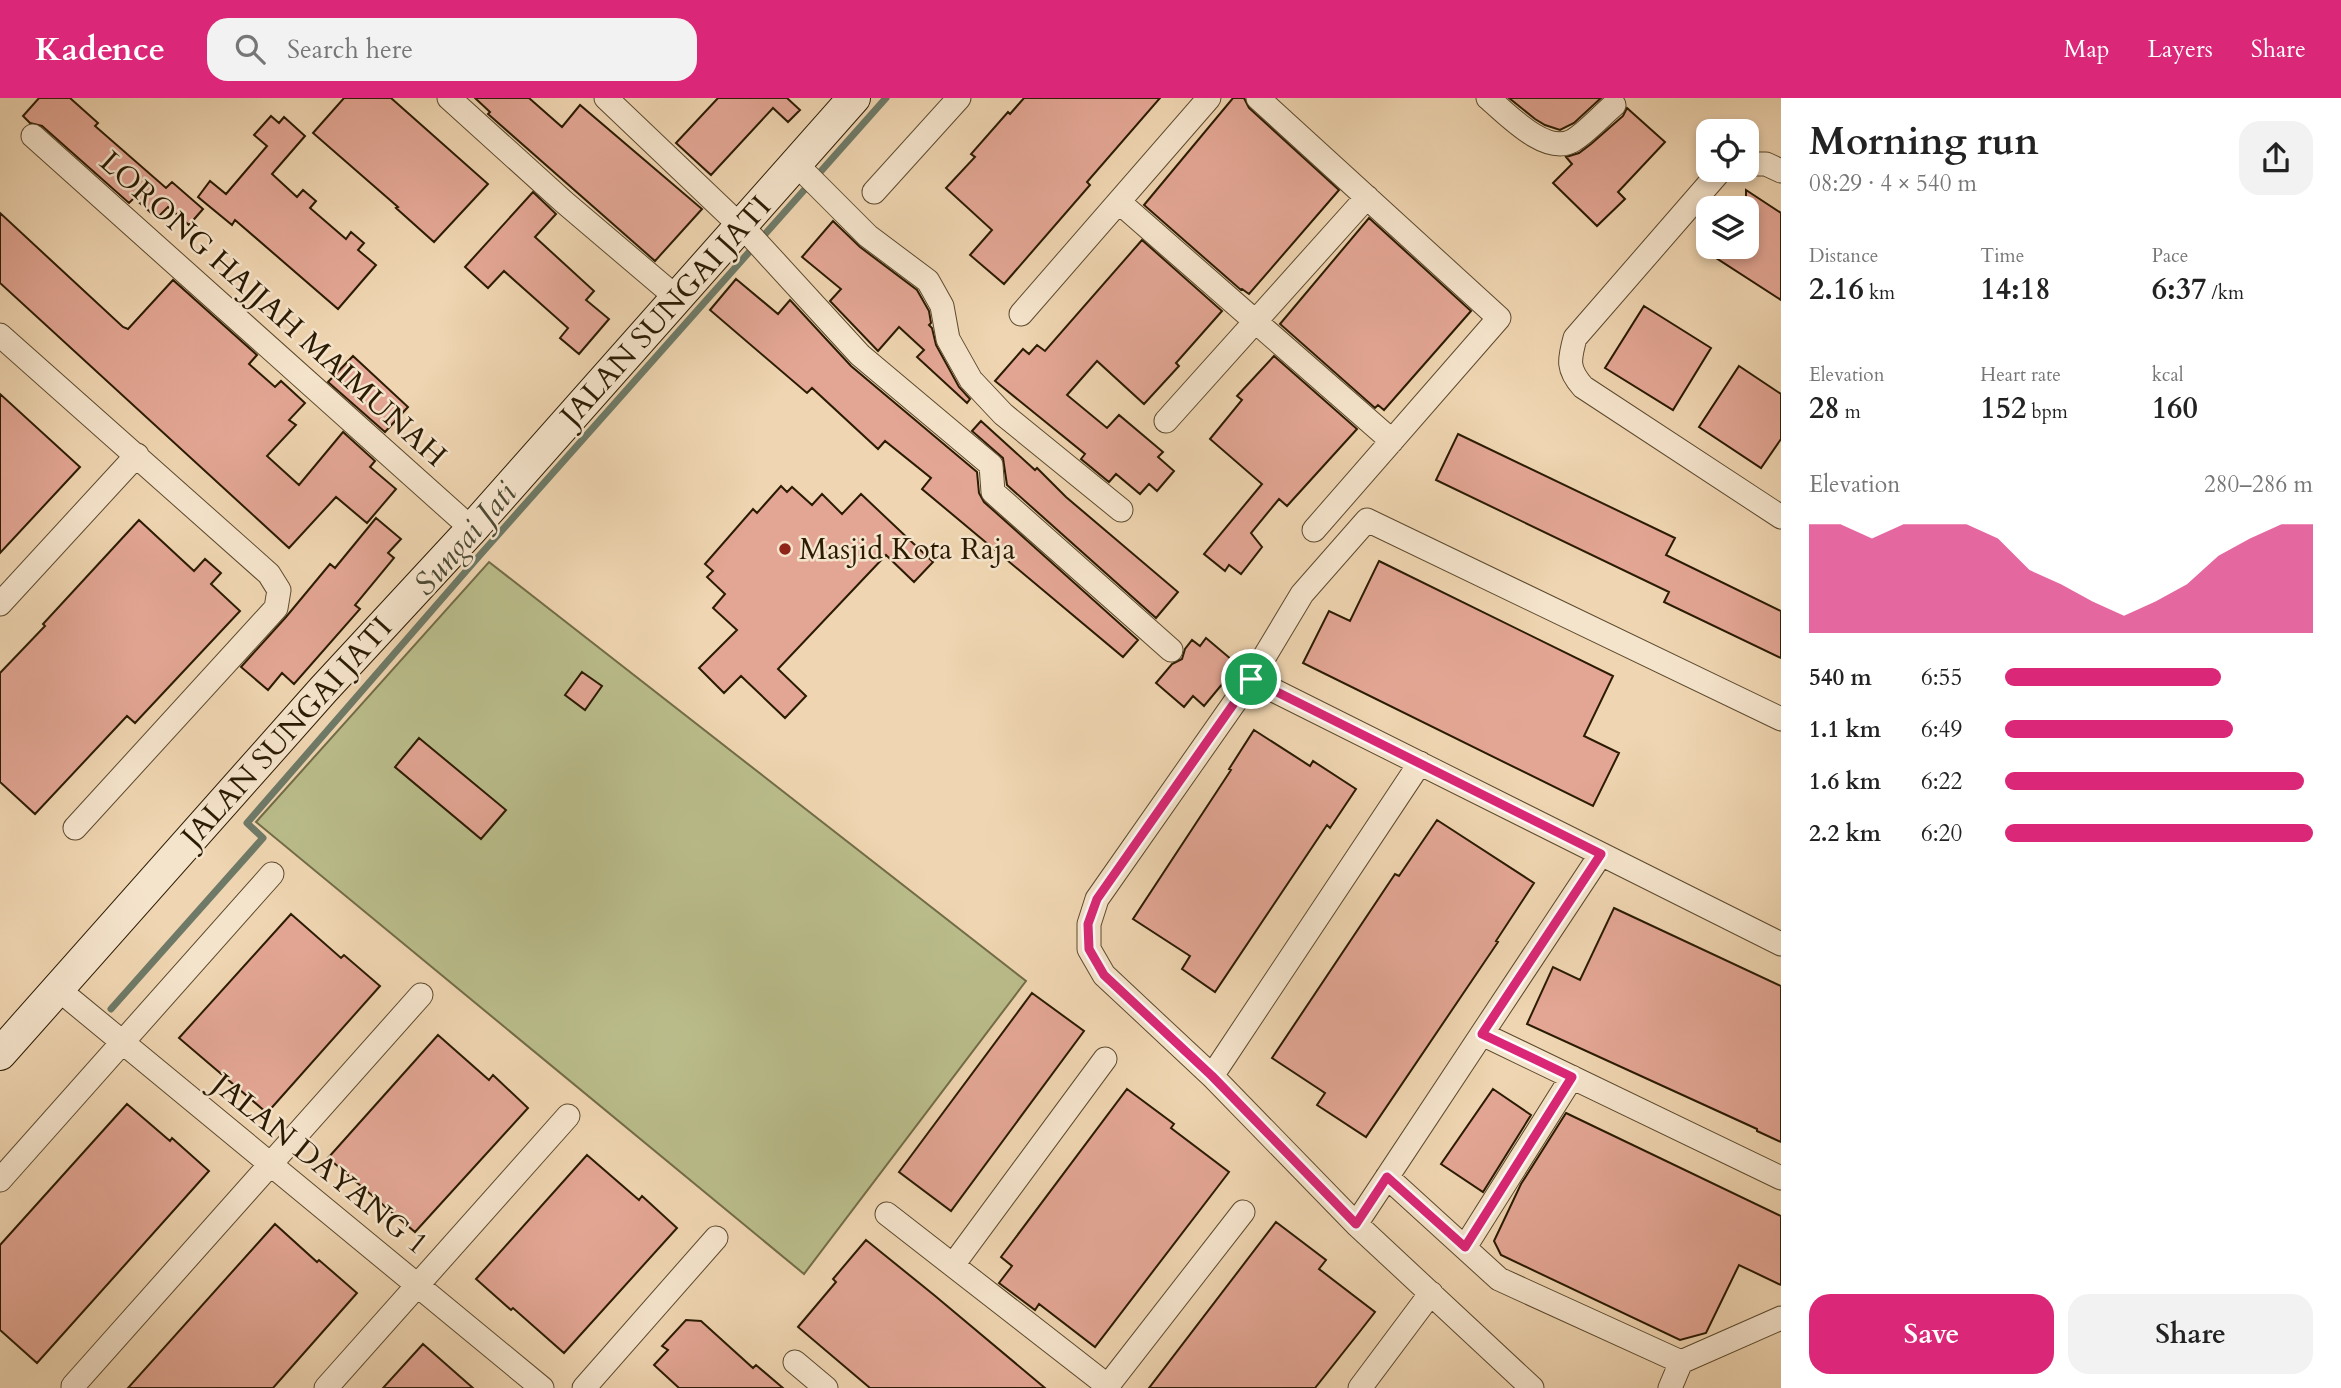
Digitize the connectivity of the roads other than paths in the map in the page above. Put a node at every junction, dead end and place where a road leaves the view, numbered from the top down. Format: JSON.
{"nodes":[{"id":1,"x":449,"y":98,"type":"edge"},
{"id":2,"x":606,"y":98,"type":"edge"},
{"id":3,"x":854,"y":98,"type":"edge"},
{"id":4,"x":959,"y":98,"type":"edge"},
{"id":5,"x":1209,"y":98,"type":"edge"},
{"id":6,"x":1258,"y":98,"type":"edge"},
{"id":7,"x":1488,"y":98,"type":"edge"},
{"id":8,"x":1614,"y":105,"type":"dead end"},
{"id":9,"x":33,"y":136,"type":"dead end"},
{"id":10,"x":1759,"y":164,"type":"edge"},
{"id":11,"x":1781,"y":171,"type":"edge"},
{"id":12,"x":807,"y":176,"type":"junction"},
{"id":13,"x":1710,"y":182,"type":"edge"},
{"id":14,"x":874,"y":192,"type":"dead end"},
{"id":15,"x":1367,"y":197,"type":"junction"},
{"id":16,"x":1119,"y":202,"type":"junction"},
{"id":17,"x":752,"y":238,"type":"junction"},
{"id":18,"x":677,"y":298,"type":"junction"},
{"id":19,"x":1021,"y":314,"type":"dead end"},
{"id":20,"x":1255,"y":321,"type":"junction"},
{"id":21,"x":0,"y":335,"type":"edge"},
{"id":22,"x":1166,"y":421,"type":"dead end"},
{"id":23,"x":1392,"y":441,"type":"junction"},
{"id":24,"x":136,"y":455,"type":"junction"},
{"id":25,"x":1121,"y":509,"type":"dead end"},
{"id":26,"x":1781,"y":517,"type":"edge"},
{"id":27,"x":472,"y":529,"type":"junction"},
{"id":28,"x":1314,"y":530,"type":"dead end"},
{"id":29,"x":0,"y":604,"type":"edge"},
{"id":30,"x":1171,"y":650,"type":"dead end"},
{"id":31,"x":1251,"y":679,"type":"junction"},
{"id":32,"x":1781,"y":719,"type":"edge"},
{"id":33,"x":1420,"y":764,"type":"junction"},
{"id":34,"x":75,"y":828,"type":"dead end"},
{"id":35,"x":1601,"y":854,"type":"junction"},
{"id":36,"x":272,"y":874,"type":"dead end"},
{"id":37,"x":1781,"y":944,"type":"edge"},
{"id":38,"x":58,"y":989,"type":"junction"},
{"id":39,"x":421,"y":995,"type":"dead end"},
{"id":40,"x":1482,"y":1034,"type":"junction"},
{"id":41,"x":122,"y":1042,"type":"junction"},
{"id":42,"x":0,"y":1054,"type":"edge"},
{"id":43,"x":1105,"y":1059,"type":"dead end"},
{"id":44,"x":1212,"y":1076,"type":"junction"},
{"id":45,"x":1572,"y":1077,"type":"junction"},
{"id":46,"x":568,"y":1116,"type":"dead end"},
{"id":47,"x":270,"y":1164,"type":"junction"},
{"id":48,"x":1387,"y":1177,"type":"junction"},
{"id":49,"x":1781,"y":1178,"type":"edge"},
{"id":50,"x":0,"y":1180,"type":"edge"},
{"id":51,"x":1243,"y":1212,"type":"dead end"},
{"id":52,"x":887,"y":1214,"type":"dead end"},
{"id":53,"x":1356,"y":1224,"type":"junction"},
{"id":54,"x":716,"y":1238,"type":"dead end"},
{"id":55,"x":1465,"y":1247,"type":"junction"},
{"id":56,"x":953,"y":1265,"type":"junction"},
{"id":57,"x":417,"y":1285,"type":"junction"},
{"id":58,"x":1431,"y":1293,"type":"junction"},
{"id":59,"x":1781,"y":1318,"type":"edge"},
{"id":60,"x":795,"y":1362,"type":"dead end"},
{"id":61,"x":1681,"y":1362,"type":"junction"},
{"id":62,"x":73,"y":1387,"type":"edge"},
{"id":63,"x":1107,"y":1387,"type":"edge"},
{"id":64,"x":326,"y":1388,"type":"edge"},
{"id":65,"x":542,"y":1388,"type":"edge"},
{"id":66,"x":584,"y":1388,"type":"edge"},
{"id":67,"x":825,"y":1388,"type":"edge"},
{"id":68,"x":1360,"y":1388,"type":"edge"},
{"id":69,"x":1532,"y":1388,"type":"edge"},
{"id":70,"x":1670,"y":1388,"type":"edge"}],
"edges":[{"from":1,"to":18,"type":"street"},
{"from":2,"to":17,"type":"street"},
{"from":3,"to":12,"type":"main road","name":"JALAN SUNGAI JATI"},
{"from":4,"to":14,"type":"street"},
{"from":5,"to":16,"type":"street"},
{"from":6,"to":15,"type":"street"},
{"from":7,"to":8,"type":"street"},
{"from":9,"to":27,"type":"street","name":"LORONG HAJJAH MAIMUNAH"},
{"from":10,"to":11,"type":"street"},
{"from":12,"to":17,"type":"main road","name":"JALAN SUNGAI JATI"},
{"from":12,"to":25,"type":"street"},
{"from":13,"to":26,"type":"street"},
{"from":15,"to":20,"type":"street"},
{"from":15,"to":23,"type":"street"},
{"from":16,"to":19,"type":"street"},
{"from":16,"to":20,"type":"street"},
{"from":17,"to":18,"type":"main road","name":"JALAN SUNGAI JATI"},
{"from":17,"to":30,"type":"street"},
{"from":18,"to":27,"type":"main road","name":"JALAN SUNGAI JATI"},
{"from":20,"to":22,"type":"street"},
{"from":20,"to":23,"type":"street"},
{"from":21,"to":24,"type":"street"},
{"from":23,"to":28,"type":"street"},
{"from":24,"to":29,"type":"street"},
{"from":24,"to":34,"type":"street"},
{"from":27,"to":38,"type":"main road","name":"JALAN SUNGAI JATI"},
{"from":31,"to":32,"type":"street"},
{"from":31,"to":33,"type":"street"},
{"from":31,"to":44,"type":"street"},
{"from":33,"to":35,"type":"street"},
{"from":33,"to":44,"type":"street"},
{"from":35,"to":37,"type":"street"},
{"from":35,"to":40,"type":"street"},
{"from":36,"to":41,"type":"street"},
{"from":38,"to":41,"type":"street","name":"JALAN DAYANG 1"},
{"from":38,"to":42,"type":"main road","name":"JALAN SUNGAI JATI"},
{"from":39,"to":47,"type":"street"},
{"from":40,"to":45,"type":"street"},
{"from":40,"to":48,"type":"street"},
{"from":41,"to":47,"type":"street","name":"JALAN DAYANG 1"},
{"from":41,"to":50,"type":"street"},
{"from":43,"to":56,"type":"street"},
{"from":44,"to":53,"type":"street"},
{"from":45,"to":49,"type":"street"},
{"from":45,"to":55,"type":"street"},
{"from":46,"to":57,"type":"street"},
{"from":47,"to":57,"type":"street","name":"JALAN DAYANG 1"},
{"from":47,"to":62,"type":"street"},
{"from":48,"to":53,"type":"street"},
{"from":48,"to":55,"type":"street"},
{"from":51,"to":63,"type":"street"},
{"from":52,"to":56,"type":"street"},
{"from":53,"to":58,"type":"street"},
{"from":54,"to":66,"type":"street"},
{"from":55,"to":61,"type":"street"},
{"from":56,"to":63,"type":"street"},
{"from":57,"to":64,"type":"street"},
{"from":57,"to":65,"type":"street","name":"JALAN DAYANG 1"},
{"from":58,"to":68,"type":"street"},
{"from":58,"to":69,"type":"street"},
{"from":59,"to":61,"type":"street"},
{"from":60,"to":67,"type":"street"},
{"from":61,"to":70,"type":"street"}]}
